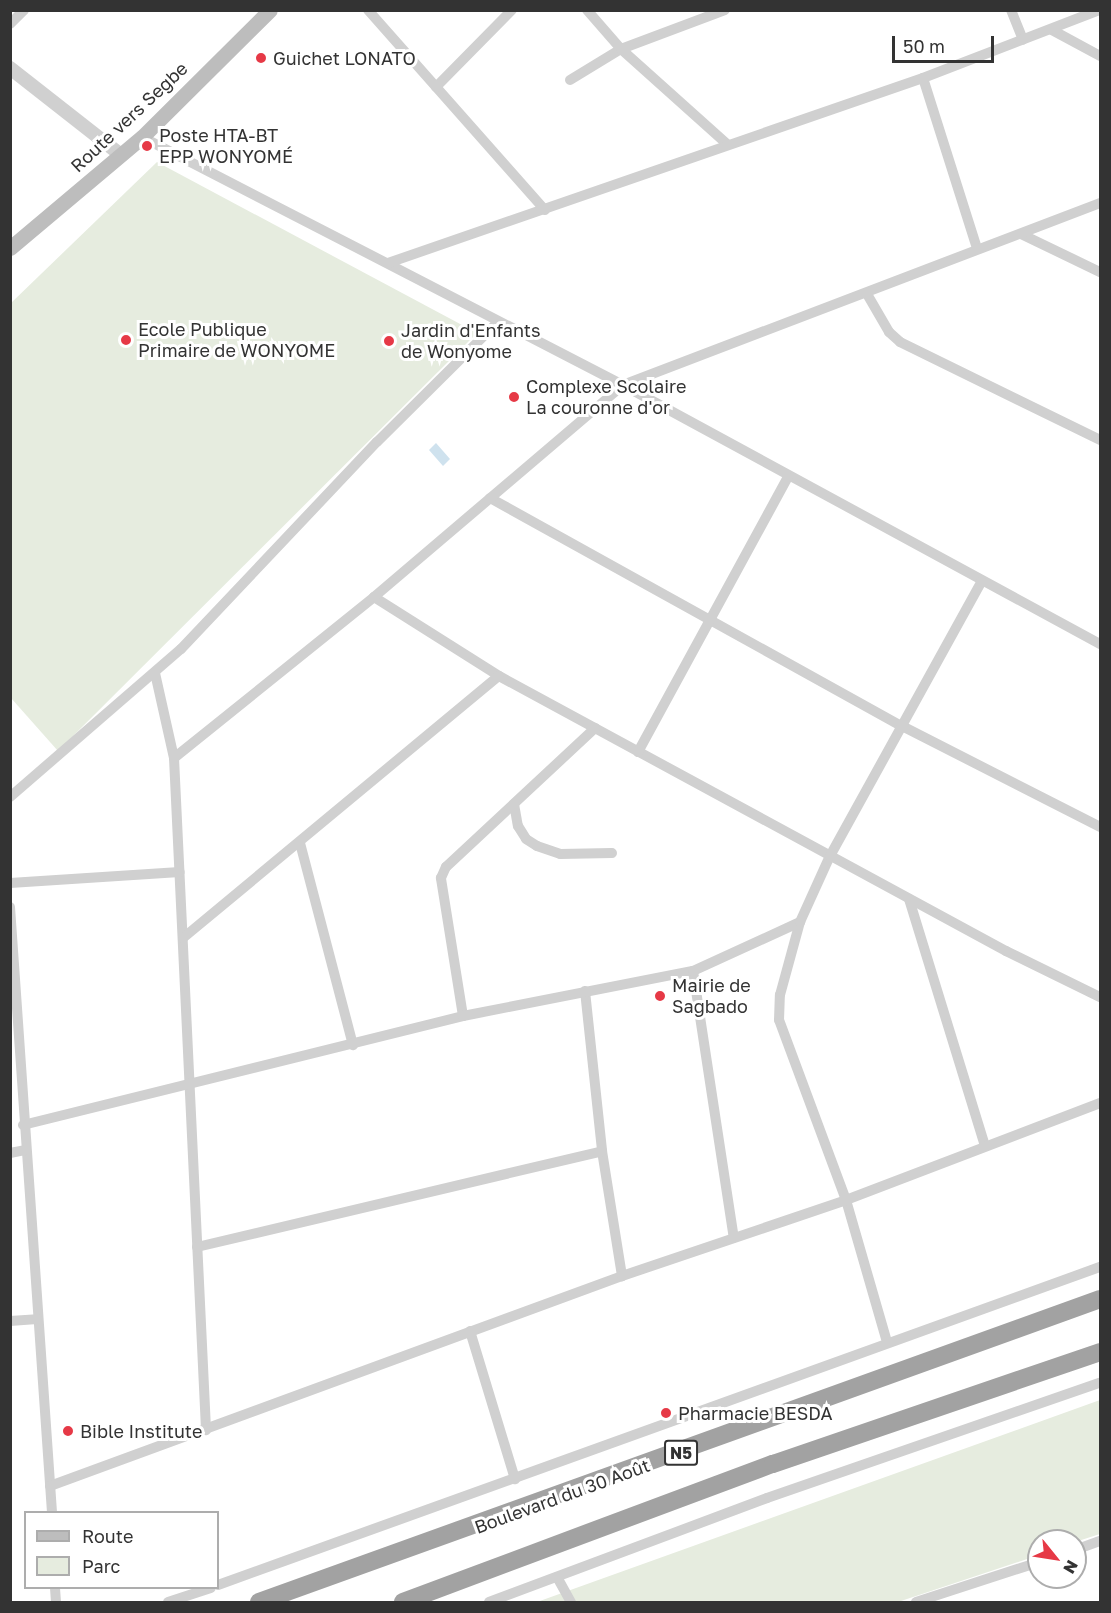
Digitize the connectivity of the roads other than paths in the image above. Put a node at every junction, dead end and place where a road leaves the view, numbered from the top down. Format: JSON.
{"nodes":[{"id":1,"x":24,"y":10,"type":"edge"},
{"id":2,"x":270,"y":10,"type":"edge"},
{"id":3,"x":368,"y":10,"type":"edge"},
{"id":4,"x":512,"y":10,"type":"edge"},
{"id":5,"x":586,"y":10,"type":"edge"},
{"id":6,"x":725,"y":10,"type":"edge"},
{"id":7,"x":1011,"y":10,"type":"edge"},
{"id":8,"x":1099,"y":10,"type":"edge"},
{"id":9,"x":694,"y":16,"type":"edge"},
{"id":10,"x":10,"y":24,"type":"edge"},
{"id":11,"x":1052,"y":30,"type":"junction"},
{"id":12,"x":1023,"y":40,"type":"junction"},
{"id":13,"x":621,"y":49,"type":"junction"},
{"id":14,"x":1101,"y":56,"type":"edge"},
{"id":15,"x":10,"y":68,"type":"edge"},
{"id":16,"x":923,"y":78,"type":"junction"},
{"id":17,"x":570,"y":80,"type":"dead end"},
{"id":18,"x":436,"y":87,"type":"junction"},
{"id":19,"x":142,"y":136,"type":"junction"},
{"id":20,"x":727,"y":144,"type":"junction"},
{"id":21,"x":121,"y":155,"type":"junction"},
{"id":22,"x":1101,"y":203,"type":"edge"},
{"id":23,"x":545,"y":210,"type":"junction"},
{"id":24,"x":1021,"y":234,"type":"junction"},
{"id":25,"x":10,"y":248,"type":"edge"},
{"id":26,"x":977,"y":248,"type":"junction"},
{"id":27,"x":387,"y":263,"type":"junction"},
{"id":28,"x":1101,"y":272,"type":"edge"},
{"id":29,"x":867,"y":294,"type":"junction"},
{"id":30,"x":498,"y":322,"type":"junction"},
{"id":31,"x":623,"y":385,"type":"junction"},
{"id":32,"x":1101,"y":440,"type":"edge"},
{"id":33,"x":788,"y":477,"type":"junction"},
{"id":34,"x":490,"y":498,"type":"junction"},
{"id":35,"x":982,"y":581,"type":"junction"},
{"id":36,"x":374,"y":597,"type":"junction"},
{"id":37,"x":710,"y":619,"type":"junction"},
{"id":38,"x":1101,"y":644,"type":"edge"},
{"id":39,"x":155,"y":674,"type":"junction"},
{"id":40,"x":499,"y":676,"type":"junction"},
{"id":41,"x":902,"y":726,"type":"junction"},
{"id":42,"x":595,"y":728,"type":"junction"},
{"id":43,"x":638,"y":752,"type":"junction"},
{"id":44,"x":174,"y":758,"type":"junction"},
{"id":45,"x":10,"y":797,"type":"edge"},
{"id":46,"x":514,"y":804,"type":"junction"},
{"id":47,"x":1101,"y":828,"type":"edge"},
{"id":48,"x":300,"y":843,"type":"junction"},
{"id":49,"x":612,"y":853,"type":"dead end"},
{"id":50,"x":830,"y":856,"type":"junction"},
{"id":51,"x":180,"y":872,"type":"junction"},
{"id":52,"x":10,"y":883,"type":"edge"},
{"id":53,"x":909,"y":898,"type":"junction"},
{"id":54,"x":10,"y":906,"type":"edge"},
{"id":55,"x":800,"y":922,"type":"junction"},
{"id":56,"x":183,"y":938,"type":"junction"},
{"id":57,"x":693,"y":971,"type":"junction"},
{"id":58,"x":585,"y":991,"type":"junction"},
{"id":59,"x":1101,"y":998,"type":"edge"},
{"id":60,"x":464,"y":1016,"type":"junction"},
{"id":61,"x":353,"y":1045,"type":"junction"},
{"id":62,"x":190,"y":1084,"type":"junction"},
{"id":63,"x":1101,"y":1103,"type":"edge"},
{"id":64,"x":23,"y":1125,"type":"junction"},
{"id":65,"x":985,"y":1146,"type":"junction"},
{"id":66,"x":25,"y":1150,"type":"junction"},
{"id":67,"x":602,"y":1151,"type":"junction"},
{"id":68,"x":10,"y":1153,"type":"edge"},
{"id":69,"x":846,"y":1200,"type":"junction"},
{"id":70,"x":734,"y":1238,"type":"junction"},
{"id":71,"x":197,"y":1247,"type":"junction"},
{"id":72,"x":1101,"y":1267,"type":"edge"},
{"id":73,"x":621,"y":1276,"type":"junction"},
{"id":74,"x":1101,"y":1299,"type":"edge"},
{"id":75,"x":37,"y":1319,"type":"junction"},
{"id":76,"x":10,"y":1321,"type":"edge"},
{"id":77,"x":470,"y":1331,"type":"junction"},
{"id":78,"x":887,"y":1342,"type":"junction"},
{"id":79,"x":1101,"y":1352,"type":"edge"},
{"id":80,"x":1101,"y":1383,"type":"edge"},
{"id":81,"x":206,"y":1430,"type":"junction"},
{"id":82,"x":515,"y":1479,"type":"junction"},
{"id":83,"x":50,"y":1486,"type":"junction"},
{"id":84,"x":52,"y":1511,"type":"edge"},
{"id":85,"x":1027,"y":1566,"type":"edge"},
{"id":86,"x":557,"y":1577,"type":"junction"},
{"id":87,"x":219,"y":1585,"type":"edge"},
{"id":88,"x":205,"y":1589,"type":"edge"},
{"id":89,"x":168,"y":1602,"type":"edge"},
{"id":90,"x":259,"y":1602,"type":"edge"},
{"id":91,"x":403,"y":1602,"type":"edge"},
{"id":92,"x":489,"y":1602,"type":"edge"},
{"id":93,"x":571,"y":1602,"type":"edge"},
{"id":94,"x":916,"y":1602,"type":"edge"}],
"edges":[{"from":1,"to":10,"type":"street"},
{"from":2,"to":19,"type":"main road","name":"Route vers Segbe"},
{"from":3,"to":18,"type":"street"},
{"from":4,"to":18,"type":"street"},
{"from":5,"to":13,"type":"street"},
{"from":6,"to":9,"type":"street"},
{"from":7,"to":12,"type":"street"},
{"from":8,"to":11,"type":"street"},
{"from":9,"to":13,"type":"street"},
{"from":11,"to":12,"type":"street"},
{"from":11,"to":14,"type":"street"},
{"from":12,"to":16,"type":"street"},
{"from":13,"to":17,"type":"street"},
{"from":13,"to":20,"type":"street"},
{"from":15,"to":21,"type":"street"},
{"from":16,"to":20,"type":"street"},
{"from":16,"to":26,"type":"street"},
{"from":18,"to":23,"type":"street"},
{"from":19,"to":21,"type":"main road","name":"Route vers Segbe"},
{"from":19,"to":27,"type":"street"},
{"from":20,"to":23,"type":"street"},
{"from":21,"to":25,"type":"main road","name":"Route vers Segbe"},
{"from":22,"to":24,"type":"street"},
{"from":23,"to":27,"type":"street"},
{"from":24,"to":26,"type":"street"},
{"from":24,"to":28,"type":"street"},
{"from":26,"to":29,"type":"street"},
{"from":27,"to":30,"type":"street"},
{"from":29,"to":31,"type":"street"},
{"from":29,"to":32,"type":"street"},
{"from":30,"to":31,"type":"street"},
{"from":30,"to":39,"type":"street"},
{"from":31,"to":33,"type":"street"},
{"from":31,"to":34,"type":"street"},
{"from":33,"to":35,"type":"street"},
{"from":33,"to":37,"type":"street"},
{"from":34,"to":36,"type":"street"},
{"from":34,"to":37,"type":"street"},
{"from":35,"to":38,"type":"street"},
{"from":35,"to":41,"type":"street"},
{"from":36,"to":40,"type":"street"},
{"from":36,"to":44,"type":"street"},
{"from":37,"to":41,"type":"street"},
{"from":37,"to":43,"type":"street"},
{"from":39,"to":44,"type":"street"},
{"from":39,"to":45,"type":"street"},
{"from":40,"to":42,"type":"street"},
{"from":40,"to":48,"type":"street"},
{"from":41,"to":47,"type":"street"},
{"from":41,"to":50,"type":"street"},
{"from":42,"to":43,"type":"street"},
{"from":42,"to":46,"type":"street"},
{"from":43,"to":50,"type":"street"},
{"from":44,"to":51,"type":"street"},
{"from":46,"to":49,"type":"street"},
{"from":46,"to":60,"type":"street"},
{"from":48,"to":56,"type":"street"},
{"from":48,"to":61,"type":"street"},
{"from":50,"to":53,"type":"street"},
{"from":50,"to":55,"type":"street"},
{"from":51,"to":52,"type":"street"},
{"from":51,"to":56,"type":"street"},
{"from":53,"to":59,"type":"street"},
{"from":53,"to":65,"type":"street"},
{"from":54,"to":64,"type":"street"},
{"from":55,"to":57,"type":"street"},
{"from":55,"to":69,"type":"street"},
{"from":56,"to":62,"type":"street"},
{"from":57,"to":58,"type":"street"},
{"from":57,"to":70,"type":"street"},
{"from":58,"to":60,"type":"street"},
{"from":58,"to":67,"type":"street"},
{"from":60,"to":61,"type":"street"},
{"from":61,"to":62,"type":"street"},
{"from":62,"to":64,"type":"street"},
{"from":62,"to":71,"type":"street"},
{"from":63,"to":65,"type":"street"},
{"from":64,"to":66,"type":"street"},
{"from":65,"to":69,"type":"street"},
{"from":66,"to":68,"type":"street"},
{"from":66,"to":75,"type":"street"},
{"from":67,"to":71,"type":"street"},
{"from":67,"to":73,"type":"street"},
{"from":69,"to":70,"type":"street"},
{"from":69,"to":78,"type":"street"},
{"from":70,"to":73,"type":"street"},
{"from":71,"to":81,"type":"street"},
{"from":72,"to":78,"type":"street"},
{"from":73,"to":77,"type":"street"},
{"from":74,"to":90,"type":"highway","name":"Boulevard du 30 Août","number":"N5"},
{"from":75,"to":76,"type":"street"},
{"from":75,"to":83,"type":"street"},
{"from":77,"to":81,"type":"street"},
{"from":77,"to":82,"type":"street"},
{"from":78,"to":82,"type":"street"},
{"from":79,"to":91,"type":"highway","number":"N5"},
{"from":80,"to":86,"type":"street"},
{"from":81,"to":83,"type":"street"},
{"from":82,"to":87,"type":"street"},
{"from":83,"to":84,"type":"street"},
{"from":85,"to":94,"type":"street"},
{"from":86,"to":92,"type":"street"},
{"from":86,"to":93,"type":"street"},
{"from":88,"to":89,"type":"street"}]}
